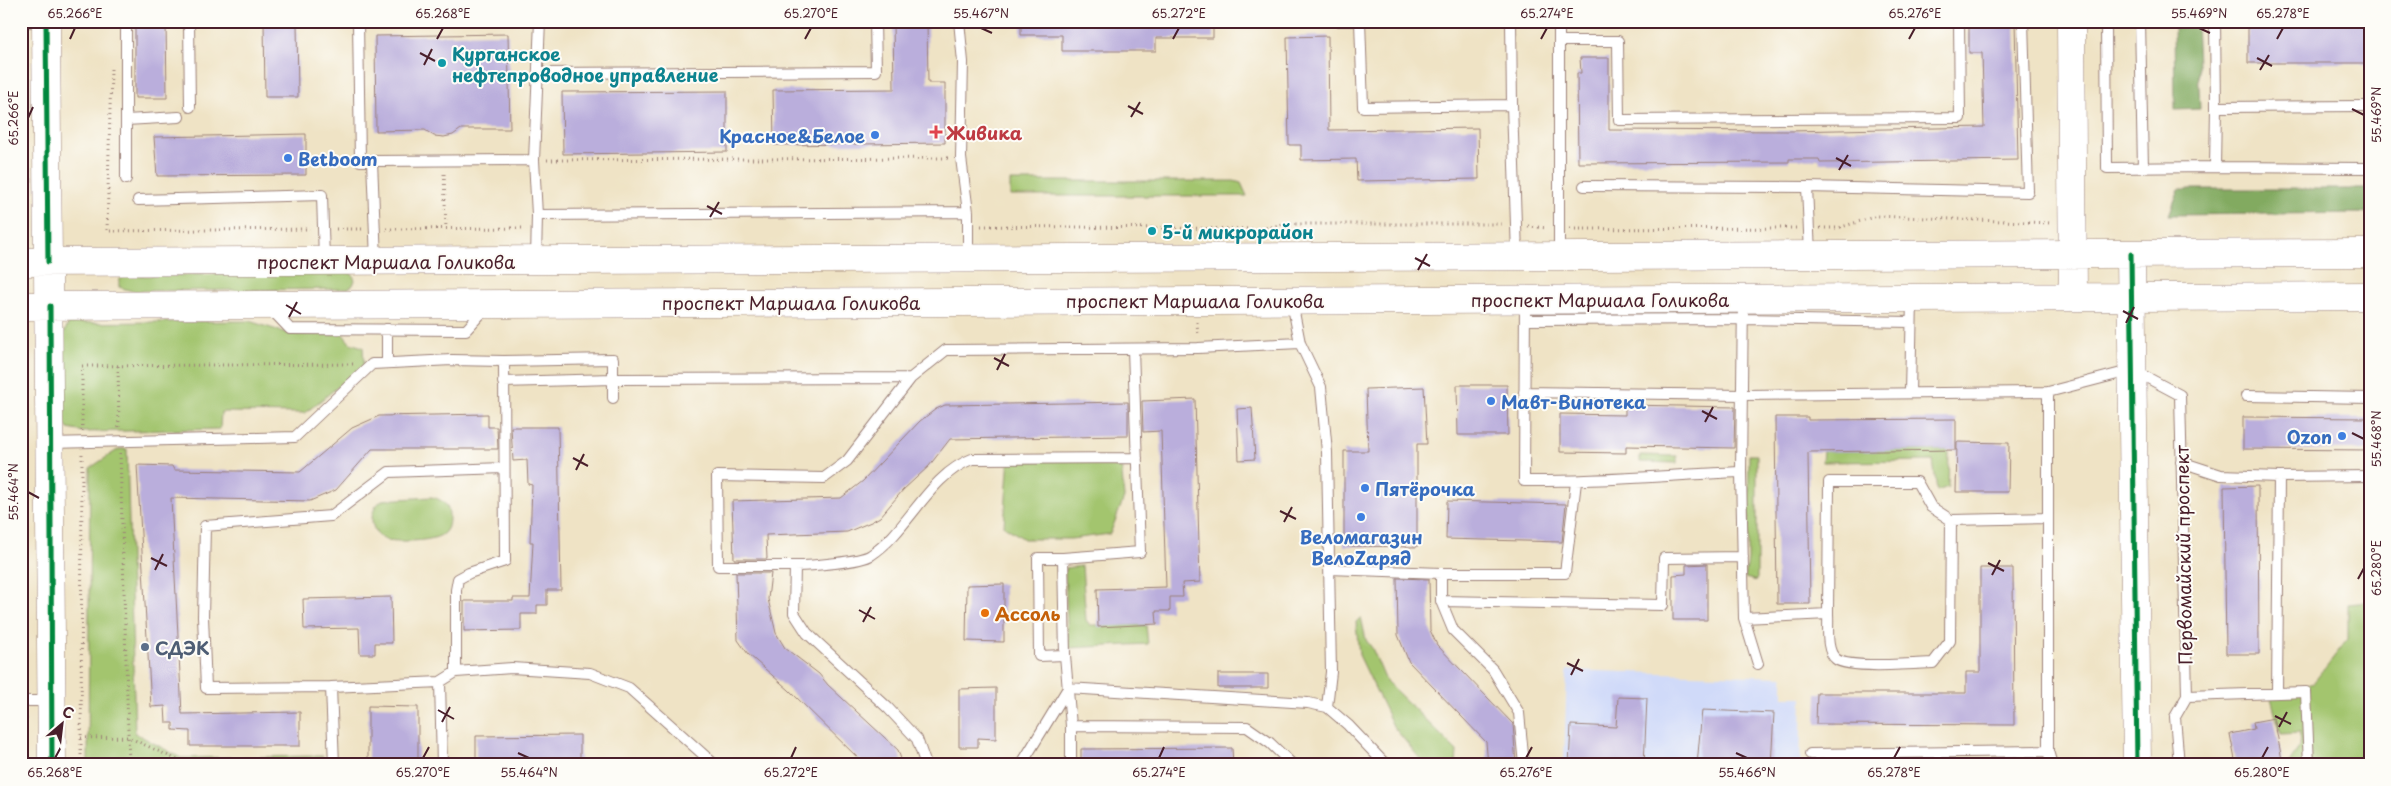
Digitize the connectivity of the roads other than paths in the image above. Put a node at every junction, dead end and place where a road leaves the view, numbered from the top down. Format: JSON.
{"nodes":[{"id":1,"x":126,"y":21,"type":"edge"},
{"id":2,"x":189,"y":21,"type":"edge"},
{"id":3,"x":358,"y":21,"type":"edge"},
{"id":4,"x":540,"y":21,"type":"edge"},
{"id":5,"x":875,"y":21,"type":"edge"},
{"id":6,"x":959,"y":21,"type":"edge"},
{"id":7,"x":1331,"y":21,"type":"edge"},
{"id":8,"x":1511,"y":21,"type":"edge"},
{"id":9,"x":1559,"y":21,"type":"edge"},
{"id":10,"x":1958,"y":21,"type":"edge"},
{"id":11,"x":2023,"y":21,"type":"edge"},
{"id":12,"x":2071,"y":21,"type":"edge"},
{"id":13,"x":2106,"y":21,"type":"edge"},
{"id":14,"x":2140,"y":21,"type":"edge"},
{"id":15,"x":2215,"y":21,"type":"edge"},
{"id":16,"x":21,"y":22,"type":"edge"},
{"id":17,"x":46,"y":22,"type":"edge"},
{"id":18,"x":1559,"y":41,"type":"junction"},
{"id":19,"x":539,"y":73,"type":"junction"},
{"id":20,"x":1512,"y":104,"type":"junction"},
{"id":21,"x":2370,"y":106,"type":"edge"},
{"id":22,"x":190,"y":107,"type":"dead end"},
{"id":23,"x":2216,"y":107,"type":"junction"},
{"id":24,"x":179,"y":117,"type":"dead end"},
{"id":25,"x":126,"y":120,"type":"junction"},
{"id":26,"x":372,"y":160,"type":"junction"},
{"id":27,"x":534,"y":160,"type":"junction"},
{"id":28,"x":2215,"y":167,"type":"junction"},
{"id":29,"x":2143,"y":168,"type":"junction"},
{"id":30,"x":2370,"y":168,"type":"edge"},
{"id":31,"x":126,"y":180,"type":"dead end"},
{"id":32,"x":1584,"y":186,"type":"dead end"},
{"id":33,"x":1807,"y":187,"type":"junction"},
{"id":34,"x":138,"y":200,"type":"dead end"},
{"id":35,"x":968,"y":212,"type":"junction"},
{"id":36,"x":537,"y":215,"type":"junction"},
{"id":37,"x":2370,"y":253,"type":"edge"},
{"id":38,"x":2074,"y":254,"type":"junction"},
{"id":39,"x":2132,"y":254,"type":"junction"},
{"id":40,"x":1810,"y":255,"type":"junction"},
{"id":41,"x":1517,"y":256,"type":"junction"},
{"id":42,"x":1559,"y":256,"type":"junction"},
{"id":43,"x":968,"y":258,"type":"junction"},
{"id":44,"x":536,"y":260,"type":"junction"},
{"id":45,"x":635,"y":260,"type":"junction"},
{"id":46,"x":324,"y":261,"type":"junction"},
{"id":47,"x":376,"y":261,"type":"junction"},
{"id":48,"x":21,"y":262,"type":"edge"},
{"id":49,"x":48,"y":262,"type":"junction"},
{"id":50,"x":2074,"y":296,"type":"junction"},
{"id":51,"x":2132,"y":296,"type":"junction"},
{"id":52,"x":2370,"y":296,"type":"edge"},
{"id":53,"x":1292,"y":300,"type":"junction"},
{"id":54,"x":637,"y":303,"type":"junction"},
{"id":55,"x":376,"y":304,"type":"junction"},
{"id":56,"x":490,"y":304,"type":"junction"},
{"id":57,"x":266,"y":305,"type":"junction"},
{"id":58,"x":21,"y":306,"type":"edge"},
{"id":59,"x":50,"y":306,"type":"junction"},
{"id":60,"x":1743,"y":308,"type":"junction"},
{"id":61,"x":1525,"y":310,"type":"junction"},
{"id":62,"x":1912,"y":310,"type":"junction"},
{"id":63,"x":387,"y":329,"type":"junction"},
{"id":64,"x":1300,"y":343,"type":"junction"},
{"id":65,"x":1133,"y":349,"type":"junction"},
{"id":66,"x":504,"y":361,"type":"junction"},
{"id":67,"x":387,"y":363,"type":"junction"},
{"id":68,"x":2133,"y":370,"type":"junction"},
{"id":69,"x":911,"y":378,"type":"junction"},
{"id":70,"x":613,"y":379,"type":"junction"},
{"id":71,"x":503,"y":382,"type":"junction"},
{"id":72,"x":1524,"y":392,"type":"junction"},
{"id":73,"x":2048,"y":392,"type":"junction"},
{"id":74,"x":1910,"y":393,"type":"junction"},
{"id":75,"x":1743,"y":394,"type":"junction"},
{"id":76,"x":2246,"y":396,"type":"dead end"},
{"id":77,"x":613,"y":398,"type":"dead end"},
{"id":78,"x":2370,"y":398,"type":"edge"},
{"id":79,"x":50,"y":443,"type":"junction"},
{"id":80,"x":1137,"y":458,"type":"junction"},
{"id":81,"x":2181,"y":462,"type":"junction"},
{"id":82,"x":504,"y":468,"type":"junction"},
{"id":83,"x":1741,"y":472,"type":"junction"},
{"id":84,"x":2370,"y":476,"type":"edge"},
{"id":85,"x":2279,"y":477,"type":"junction"},
{"id":86,"x":1576,"y":482,"type":"junction"},
{"id":87,"x":2048,"y":518,"type":"junction"},
{"id":88,"x":1951,"y":520,"type":"junction"},
{"id":89,"x":1743,"y":557,"type":"junction"},
{"id":90,"x":1063,"y":558,"type":"junction"},
{"id":91,"x":795,"y":566,"type":"junction"},
{"id":92,"x":1329,"y":569,"type":"junction"},
{"id":93,"x":1441,"y":573,"type":"junction"},
{"id":94,"x":1441,"y":601,"type":"junction"},
{"id":95,"x":1828,"y":614,"type":"junction"},
{"id":96,"x":1744,"y":618,"type":"junction"},
{"id":97,"x":1065,"y":655,"type":"junction"},
{"id":98,"x":1758,"y":664,"type":"dead end"},
{"id":99,"x":456,"y":672,"type":"junction"},
{"id":100,"x":440,"y":682,"type":"junction"},
{"id":101,"x":330,"y":688,"type":"junction"},
{"id":102,"x":1068,"y":688,"type":"junction"},
{"id":103,"x":2277,"y":693,"type":"junction"},
{"id":104,"x":2187,"y":696,"type":"junction"},
{"id":105,"x":21,"y":701,"type":"edge"},
{"id":106,"x":52,"y":701,"type":"junction"},
{"id":107,"x":1327,"y":707,"type":"junction"},
{"id":108,"x":1071,"y":726,"type":"junction"},
{"id":109,"x":2048,"y":751,"type":"junction"},
{"id":110,"x":1810,"y":754,"type":"dead end"},
{"id":111,"x":52,"y":765,"type":"edge"},
{"id":112,"x":334,"y":765,"type":"edge"},
{"id":113,"x":442,"y":765,"type":"edge"},
{"id":114,"x":716,"y":765,"type":"edge"},
{"id":115,"x":926,"y":765,"type":"edge"},
{"id":116,"x":1021,"y":765,"type":"edge"},
{"id":117,"x":1071,"y":765,"type":"edge"},
{"id":118,"x":1293,"y":765,"type":"edge"},
{"id":119,"x":1386,"y":765,"type":"edge"},
{"id":120,"x":1524,"y":765,"type":"edge"},
{"id":121,"x":2052,"y":765,"type":"edge"},
{"id":122,"x":2137,"y":765,"type":"edge"},
{"id":123,"x":2179,"y":765,"type":"edge"},
{"id":124,"x":2309,"y":765,"type":"edge"}],
"edges":[{"from":1,"to":25,"type":"lane"},
{"from":2,"to":22,"type":"lane"},
{"from":3,"to":26,"type":"lane"},
{"from":4,"to":19,"type":"lane"},
{"from":5,"to":19,"type":"lane"},
{"from":6,"to":35,"type":"lane"},
{"from":7,"to":20,"type":"lane"},
{"from":8,"to":20,"type":"lane"},
{"from":9,"to":18,"type":"lane"},
{"from":10,"to":18,"type":"lane"},
{"from":11,"to":33,"type":"lane"},
{"from":12,"to":38,"type":"main road"},
{"from":13,"to":29,"type":"lane"},
{"from":14,"to":29,"type":"lane"},
{"from":15,"to":23,"type":"lane"},
{"from":16,"to":17,"type":"lane"},
{"from":17,"to":49,"type":"main road"},
{"from":18,"to":42,"type":"lane"},
{"from":19,"to":27,"type":"lane"},
{"from":20,"to":41,"type":"lane"},
{"from":21,"to":23,"type":"lane"},
{"from":23,"to":28,"type":"lane"},
{"from":24,"to":25,"type":"lane"},
{"from":25,"to":31,"type":"lane"},
{"from":26,"to":27,"type":"lane"},
{"from":26,"to":47,"type":"lane"},
{"from":27,"to":36,"type":"lane"},
{"from":28,"to":29,"type":"lane"},
{"from":28,"to":30,"type":"lane"},
{"from":32,"to":33,"type":"lane"},
{"from":33,"to":40,"type":"lane"},
{"from":34,"to":46,"type":"lane"},
{"from":35,"to":36,"type":"lane"},
{"from":35,"to":43,"type":"lane"},
{"from":36,"to":44,"type":"lane"},
{"from":37,"to":39,"type":"main road","name":"проспект Маршала Голикова"},
{"from":38,"to":39,"type":"main road","name":"проспект Маршала Голикова"},
{"from":38,"to":40,"type":"main road","name":"проспект Маршала Голикова"},
{"from":38,"to":50,"type":"main road"},
{"from":39,"to":51,"type":"main road"},
{"from":40,"to":42,"type":"main road","name":"проспект Маршала Голикова"},
{"from":41,"to":42,"type":"main road","name":"проспект Маршала Голикова"},
{"from":41,"to":43,"type":"main road","name":"проспект Маршала Голикова"},
{"from":43,"to":45,"type":"main road","name":"проспект Маршала Голикова"},
{"from":44,"to":45,"type":"main road","name":"проспект Маршала Голикова"},
{"from":44,"to":47,"type":"main road","name":"проспект Маршала Голикова"},
{"from":45,"to":54,"type":"main road"},
{"from":46,"to":47,"type":"main road","name":"проспект Маршала Голикова"},
{"from":46,"to":49,"type":"main road","name":"проспект Маршала Голикова"},
{"from":47,"to":55,"type":"main road"},
{"from":48,"to":49,"type":"main road","name":"проспект Маршала Голикова"},
{"from":49,"to":59,"type":"main road"},
{"from":50,"to":51,"type":"main road","name":"проспект Маршала Голикова"},
{"from":50,"to":62,"type":"main road","name":"проспект Маршала Голикова"},
{"from":51,"to":52,"type":"main road","name":"проспект Маршала Голикова"},
{"from":51,"to":68,"type":"main road"},
{"from":53,"to":54,"type":"main road","name":"проспект Маршала Голикова"},
{"from":53,"to":61,"type":"main road","name":"проспект Маршала Голикова"},
{"from":53,"to":64,"type":"lane"},
{"from":54,"to":56,"type":"main road","name":"проспект Маршала Голикова"},
{"from":55,"to":56,"type":"main road","name":"проспект Маршала Голикова"},
{"from":55,"to":57,"type":"main road","name":"проспект Маршала Голикова"},
{"from":56,"to":63,"type":"lane"},
{"from":57,"to":59,"type":"main road","name":"проспект Маршала Голикова"},
{"from":57,"to":63,"type":"lane"},
{"from":58,"to":59,"type":"main road","name":"проспект Маршала Голикова"},
{"from":59,"to":79,"type":"main road"},
{"from":60,"to":61,"type":"main road","name":"проспект Маршала Голикова"},
{"from":60,"to":62,"type":"main road","name":"проспект Маршала Голикова"},
{"from":60,"to":75,"type":"lane"},
{"from":61,"to":72,"type":"lane"},
{"from":62,"to":74,"type":"lane"},
{"from":63,"to":67,"type":"lane"},
{"from":64,"to":65,"type":"lane"},
{"from":64,"to":92,"type":"lane"},
{"from":65,"to":69,"type":"lane"},
{"from":65,"to":80,"type":"lane"},
{"from":66,"to":67,"type":"lane"},
{"from":66,"to":70,"type":"lane"},
{"from":66,"to":71,"type":"lane"},
{"from":67,"to":79,"type":"lane"},
{"from":68,"to":73,"type":"lane"},
{"from":68,"to":81,"type":"lane","name":"Первомайский проспект"},
{"from":68,"to":122,"type":"main road"},
{"from":69,"to":70,"type":"lane"},
{"from":69,"to":91,"type":"lane"},
{"from":70,"to":71,"type":"lane"},
{"from":70,"to":77,"type":"lane"},
{"from":71,"to":82,"type":"lane"},
{"from":72,"to":75,"type":"lane"},
{"from":72,"to":86,"type":"lane"},
{"from":73,"to":74,"type":"lane"},
{"from":73,"to":87,"type":"lane"},
{"from":74,"to":75,"type":"lane"},
{"from":75,"to":83,"type":"lane"},
{"from":76,"to":78,"type":"lane"},
{"from":79,"to":106,"type":"main road"},
{"from":80,"to":90,"type":"lane"},
{"from":80,"to":91,"type":"lane"},
{"from":81,"to":85,"type":"lane"},
{"from":81,"to":104,"type":"lane","name":"Первомайский проспект"},
{"from":82,"to":99,"type":"lane"},
{"from":82,"to":101,"type":"lane"},
{"from":83,"to":86,"type":"lane"},
{"from":83,"to":89,"type":"lane"},
{"from":84,"to":85,"type":"lane"},
{"from":85,"to":103,"type":"lane"},
{"from":86,"to":93,"type":"lane"},
{"from":87,"to":88,"type":"lane"},
{"from":87,"to":109,"type":"lane"},
{"from":88,"to":95,"type":"lane"},
{"from":88,"to":95,"type":"lane"},
{"from":89,"to":94,"type":"lane"},
{"from":89,"to":96,"type":"lane"},
{"from":90,"to":97,"type":"lane"},
{"from":90,"to":97,"type":"lane"},
{"from":91,"to":115,"type":"lane"},
{"from":92,"to":93,"type":"lane"},
{"from":92,"to":107,"type":"lane"},
{"from":93,"to":94,"type":"lane"},
{"from":94,"to":120,"type":"lane"},
{"from":95,"to":96,"type":"lane"},
{"from":96,"to":98,"type":"lane"},
{"from":97,"to":102,"type":"lane"},
{"from":99,"to":100,"type":"lane"},
{"from":99,"to":114,"type":"lane"},
{"from":100,"to":101,"type":"lane"},
{"from":100,"to":113,"type":"lane"},
{"from":101,"to":112,"type":"lane"},
{"from":102,"to":107,"type":"lane"},
{"from":102,"to":108,"type":"lane"},
{"from":102,"to":116,"type":"lane"},
{"from":103,"to":104,"type":"lane"},
{"from":103,"to":124,"type":"lane"},
{"from":104,"to":123,"type":"lane"},
{"from":105,"to":106,"type":"lane"},
{"from":106,"to":111,"type":"main road"},
{"from":107,"to":119,"type":"lane"},
{"from":108,"to":117,"type":"lane"},
{"from":108,"to":118,"type":"lane"},
{"from":109,"to":110,"type":"lane"},
{"from":109,"to":121,"type":"lane"}]}
